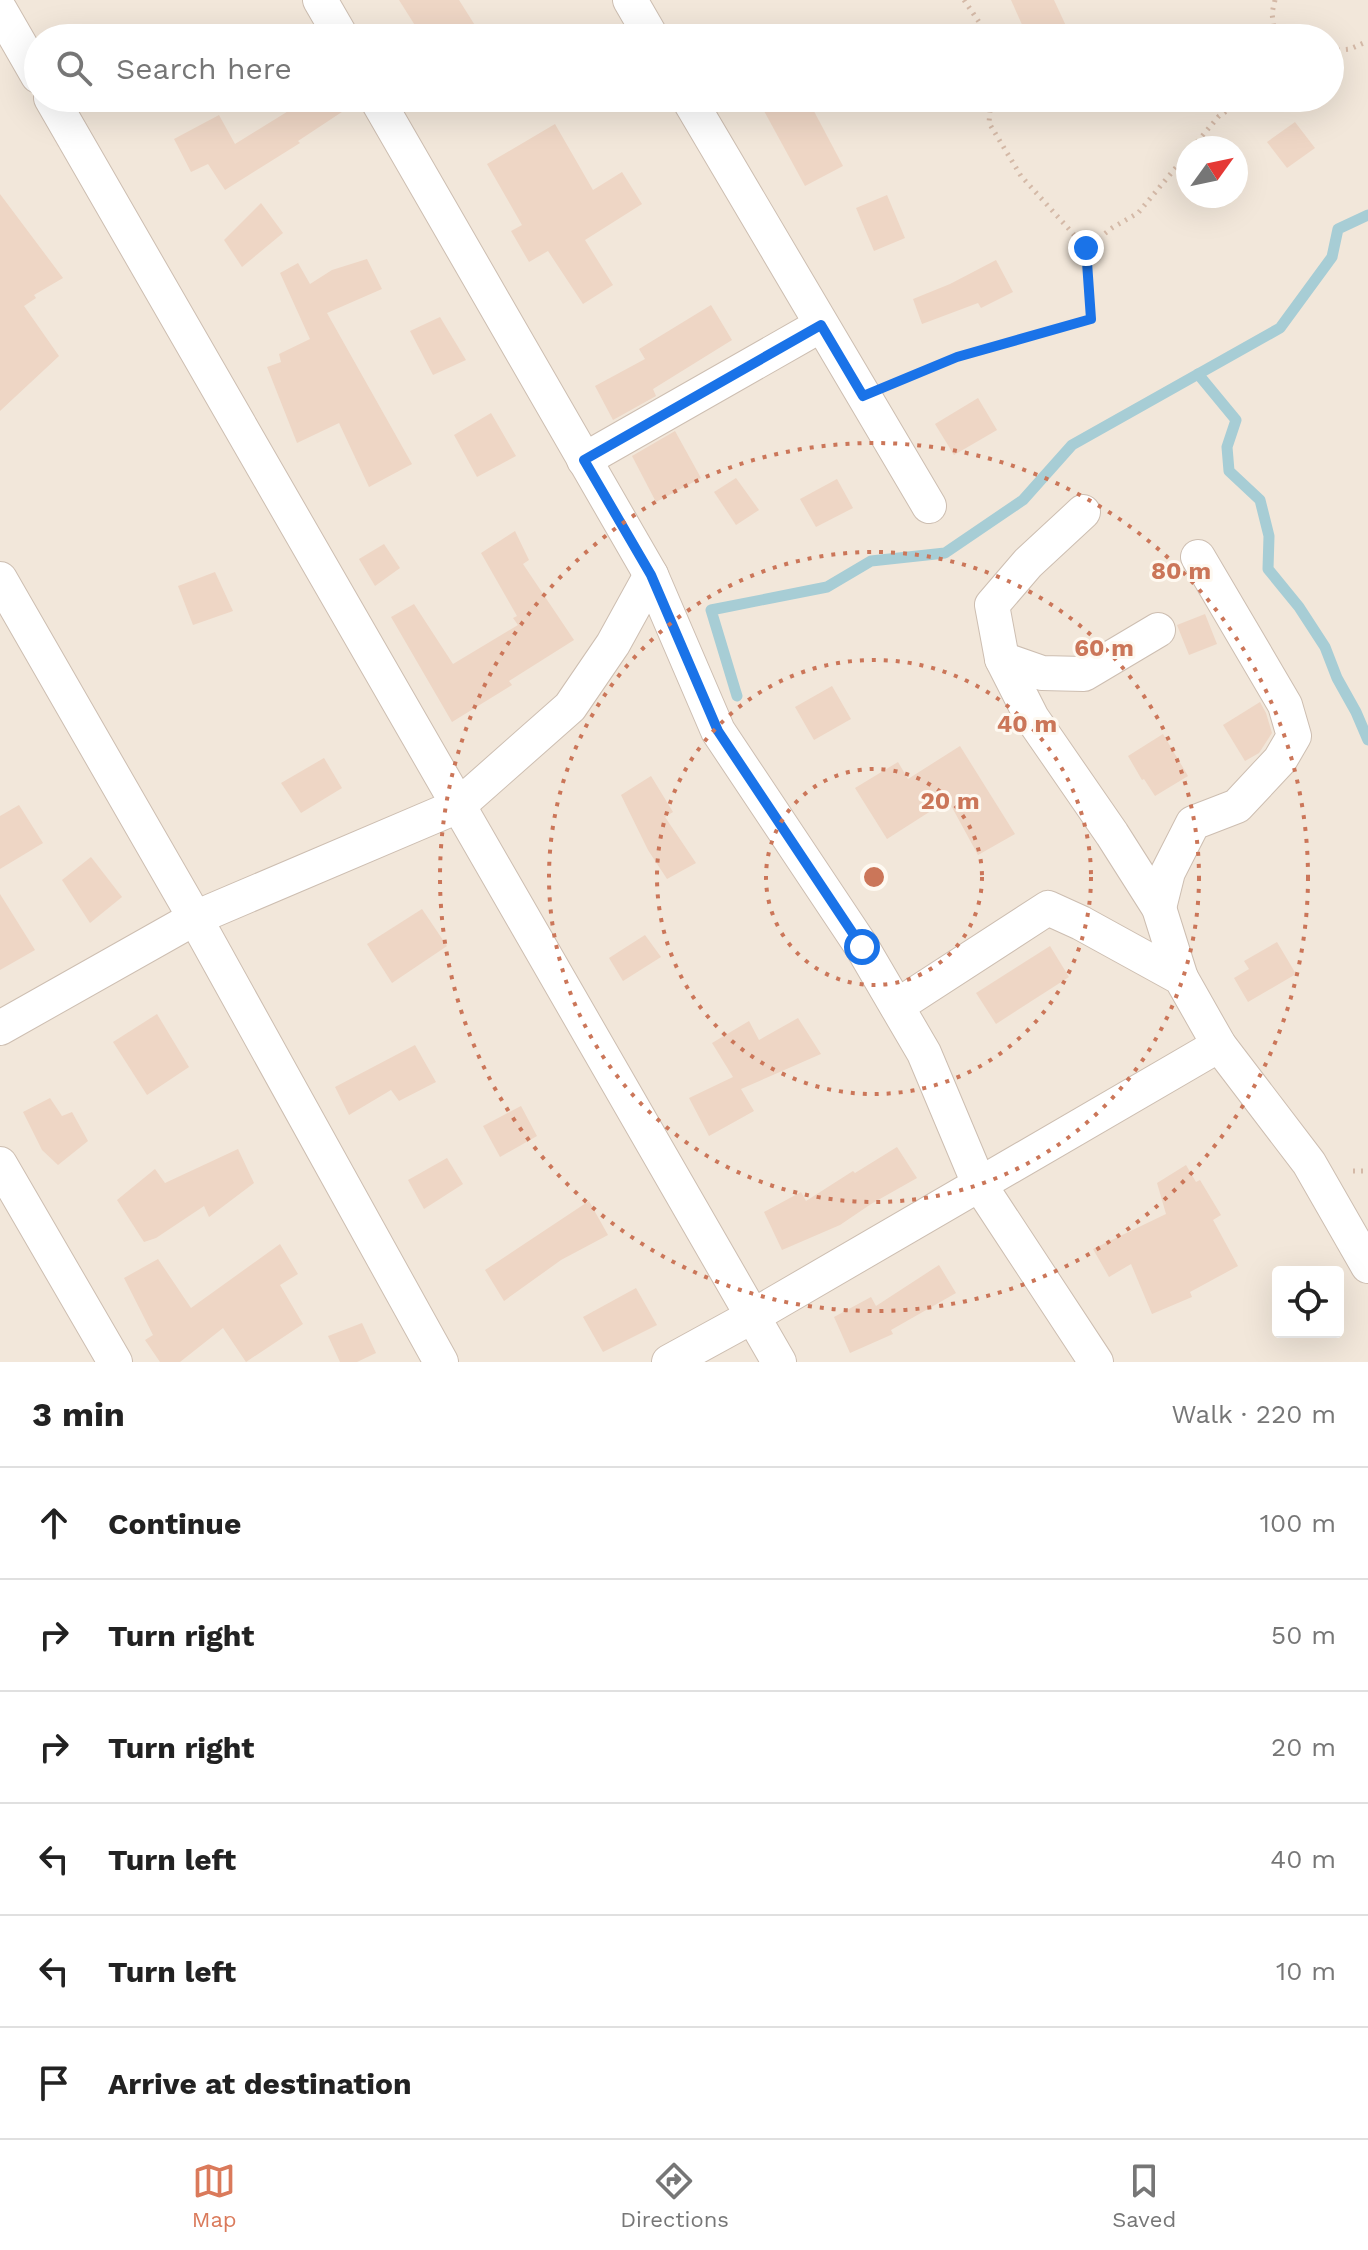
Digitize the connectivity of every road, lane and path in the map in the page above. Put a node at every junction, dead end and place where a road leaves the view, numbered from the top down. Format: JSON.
{"nodes":[{"id":1,"x":320,"y":0,"type":"edge"},
{"id":2,"x":630,"y":0,"type":"edge"},
{"id":3,"x":964,"y":0,"type":"edge"},
{"id":4,"x":1275,"y":0,"type":"edge"},
{"id":5,"x":0,"y":10,"type":"edge"},
{"id":6,"x":334,"y":24,"type":"edge"},
{"id":7,"x":644,"y":24,"type":"edge"},
{"id":8,"x":980,"y":24,"type":"edge"},
{"id":9,"x":1273,"y":24,"type":"edge"},
{"id":10,"x":1368,"y":41,"type":"edge"},
{"id":11,"x":1344,"y":50,"type":"edge"},
{"id":12,"x":24,"y":52,"type":"edge"},
{"id":13,"x":59,"y":112,"type":"edge"},
{"id":14,"x":384,"y":112,"type":"edge"},
{"id":15,"x":696,"y":112,"type":"edge"},
{"id":16,"x":990,"y":112,"type":"edge"},
{"id":17,"x":1225,"y":112,"type":"edge"},
{"id":18,"x":1202,"y":136,"type":"edge"},
{"id":19,"x":1176,"y":167,"type":"edge"},
{"id":20,"x":1086,"y":248,"type":"junction"},
{"id":21,"x":821,"y":325,"type":"junction"},
{"id":22,"x":863,"y":396,"type":"junction"},
{"id":23,"x":584,"y":460,"type":"junction"},
{"id":24,"x":929,"y":506,"type":"dead end"},
{"id":25,"x":1083,"y":512,"type":"dead end"},
{"id":26,"x":1198,"y":557,"type":"dead end"},
{"id":27,"x":651,"y":575,"type":"junction"},
{"id":28,"x":0,"y":579,"type":"edge"},
{"id":29,"x":1158,"y":630,"type":"dead end"},
{"id":30,"x":1002,"y":659,"type":"junction"},
{"id":31,"x":458,"y":806,"type":"junction"},
{"id":32,"x":1159,"y":908,"type":"junction"},
{"id":33,"x":195,"y":918,"type":"junction"},
{"id":34,"x":1181,"y":978,"type":"junction"},
{"id":35,"x":897,"y":1006,"type":"junction"},
{"id":36,"x":0,"y":1028,"type":"edge"},
{"id":37,"x":1219,"y":1045,"type":"junction"},
{"id":38,"x":0,"y":1164,"type":"edge"},
{"id":39,"x":979,"y":1184,"type":"junction"},
{"id":40,"x":1368,"y":1266,"type":"edge"},
{"id":41,"x":753,"y":1316,"type":"junction"},
{"id":42,"x":115,"y":1362,"type":"edge"},
{"id":43,"x":441,"y":1362,"type":"edge"},
{"id":44,"x":669,"y":1362,"type":"edge"},
{"id":45,"x":779,"y":1362,"type":"edge"},
{"id":46,"x":1096,"y":1362,"type":"edge"}],
"edges":[{"from":1,"to":6,"type":"street"},
{"from":2,"to":7,"type":"street"},
{"from":3,"to":8,"type":"path"},
{"from":4,"to":9,"type":"path"},
{"from":5,"to":12,"type":"street"},
{"from":10,"to":11,"type":"path"},
{"from":13,"to":31,"type":"street"},
{"from":14,"to":23,"type":"street"},
{"from":15,"to":21,"type":"street"},
{"from":16,"to":20,"type":"path"},
{"from":17,"to":18,"type":"path"},
{"from":19,"to":20,"type":"path"},
{"from":20,"to":22,"type":"path"},
{"from":21,"to":22,"type":"street"},
{"from":21,"to":23,"type":"street"},
{"from":22,"to":24,"type":"street"},
{"from":23,"to":27,"type":"street"},
{"from":25,"to":30,"type":"street"},
{"from":26,"to":32,"type":"street"},
{"from":27,"to":31,"type":"street"},
{"from":27,"to":35,"type":"street"},
{"from":28,"to":33,"type":"street"},
{"from":29,"to":30,"type":"street"},
{"from":30,"to":32,"type":"street"},
{"from":31,"to":33,"type":"street"},
{"from":31,"to":41,"type":"street"},
{"from":32,"to":34,"type":"street"},
{"from":33,"to":36,"type":"street"},
{"from":33,"to":43,"type":"street"},
{"from":34,"to":35,"type":"street"},
{"from":34,"to":37,"type":"street"},
{"from":35,"to":39,"type":"street"},
{"from":37,"to":39,"type":"street"},
{"from":37,"to":40,"type":"street"},
{"from":38,"to":42,"type":"street"},
{"from":39,"to":41,"type":"street"},
{"from":39,"to":46,"type":"street"},
{"from":41,"to":44,"type":"street"},
{"from":41,"to":45,"type":"street"}]}
